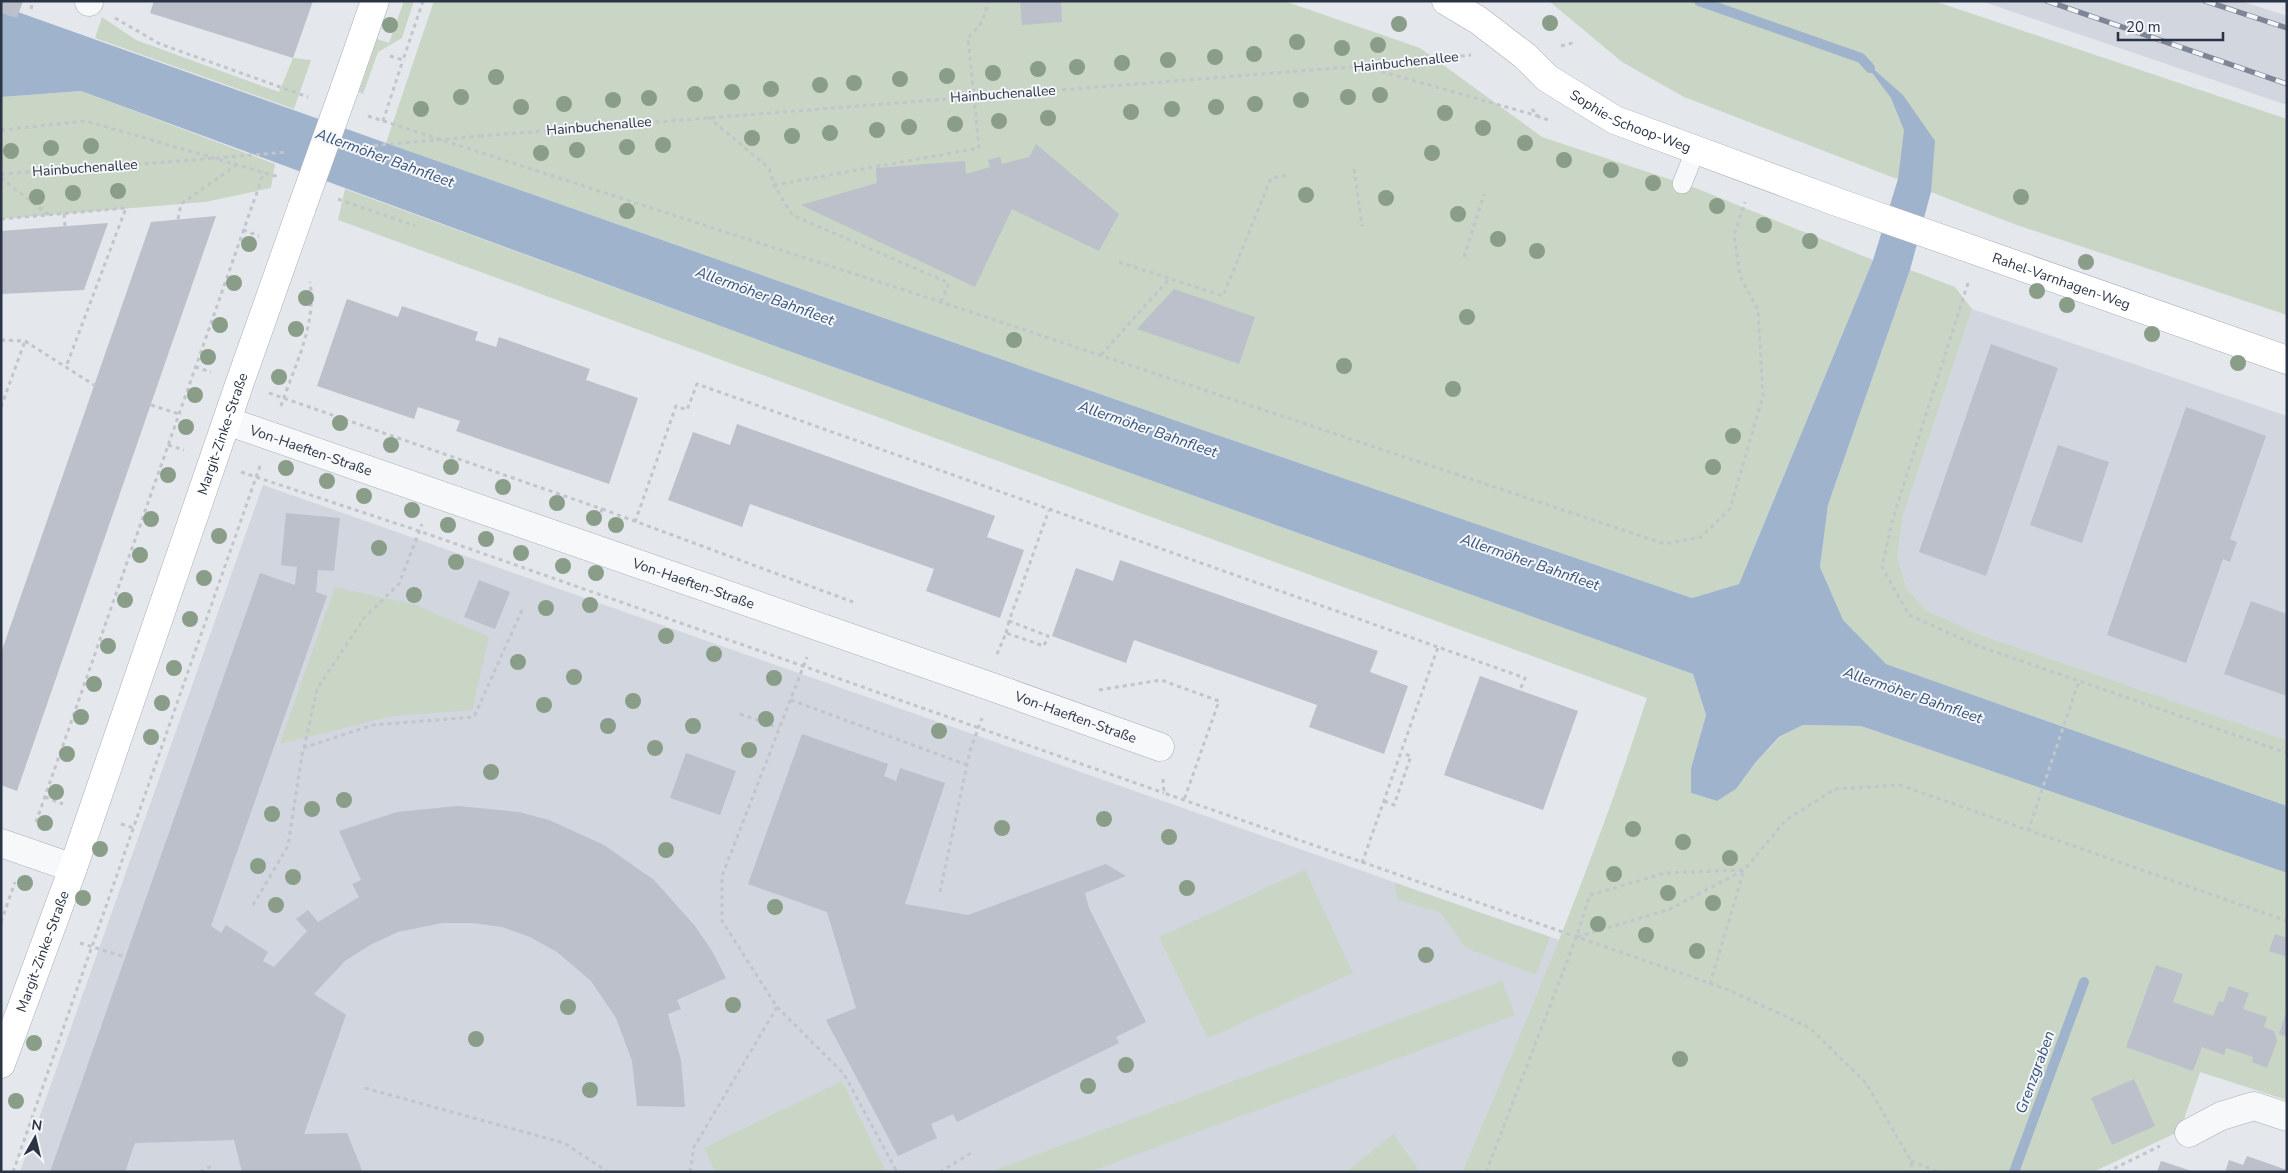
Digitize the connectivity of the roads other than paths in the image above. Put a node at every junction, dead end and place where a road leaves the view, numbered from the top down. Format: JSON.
{"nodes":[{"id":1,"x":375,"y":1,"type":"edge"},
{"id":2,"x":1446,"y":1,"type":"edge"},
{"id":3,"x":1696,"y":149,"type":"junction"},
{"id":4,"x":1682,"y":184,"type":"dead end"},
{"id":5,"x":1838,"y":202,"type":"joint"},
{"id":6,"x":2287,"y":360,"type":"edge"},
{"id":7,"x":227,"y":421,"type":"junction"},
{"id":8,"x":1160,"y":748,"type":"road end"},
{"id":9,"x":14,"y":847,"type":"edge"},
{"id":10,"x":73,"y":868,"type":"junction"},
{"id":11,"x":1,"y":1064,"type":"edge"},
{"id":12,"x":2287,"y":1117,"type":"edge"},
{"id":13,"x":2189,"y":1133,"type":"road end"}],
"edges":[{"from":1,"to":7,"type":"street","name":"Margit-Zinke-Straße","bridge":true},
{"from":2,"to":3,"type":"street","name":"Sophie-Schoop-Weg"},
{"from":3,"to":4,"type":"lane"},
{"from":3,"to":5,"type":"street","name":"Sophie-Schoop-Weg"},
{"from":5,"to":6,"type":"street","name":"Rahel-Varnhagen-Weg"},
{"from":7,"to":8,"type":"street","name":"Von-Haeften-Straße"},
{"from":7,"to":10,"type":"street","name":"Margit-Zinke-Straße"},
{"from":9,"to":10,"type":"street"},
{"from":10,"to":11,"type":"street","name":"Margit-Zinke-Straße"},
{"from":12,"to":13,"type":"street"}]}
